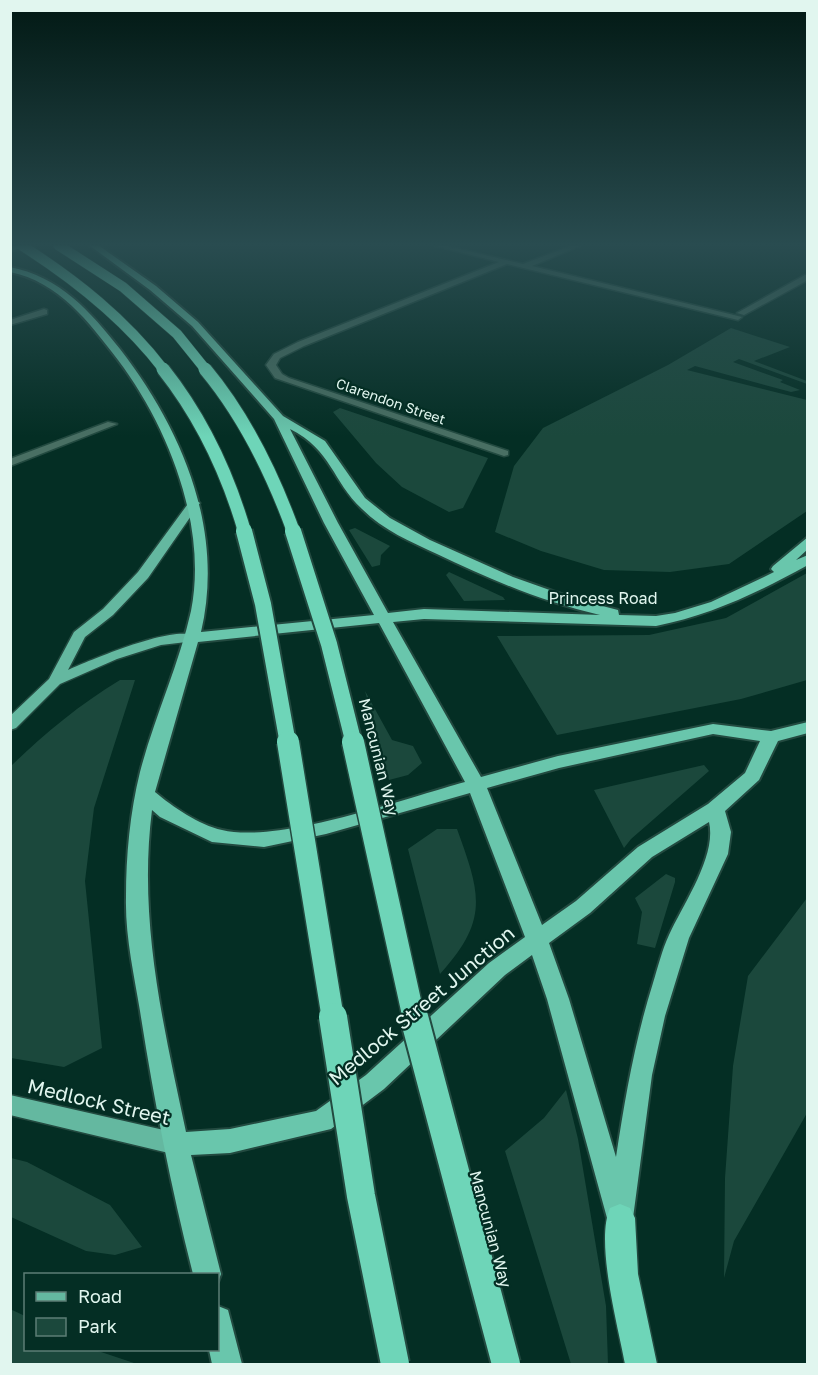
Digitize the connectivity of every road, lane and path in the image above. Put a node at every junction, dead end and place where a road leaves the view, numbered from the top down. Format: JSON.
{"nodes":[{"id":1,"x":80,"y":309,"type":"edge"},
{"id":2,"x":111,"y":309,"type":"edge"},
{"id":3,"x":147,"y":309,"type":"edge"},
{"id":4,"x":178,"y":309,"type":"edge"},
{"id":5,"x":389,"y":309,"type":"edge"},
{"id":6,"x":714,"y":309,"type":"edge"},
{"id":7,"x":750,"y":309,"type":"edge"},
{"id":8,"x":44,"y":312,"type":"dead end"},
{"id":9,"x":10,"y":323,"type":"edge"},
{"id":10,"x":279,"y":418,"type":"junction"},
{"id":11,"x":112,"y":424,"type":"dead end"},
{"id":12,"x":504,"y":453,"type":"dead end"},
{"id":13,"x":10,"y":463,"type":"edge"},
{"id":14,"x":194,"y":502,"type":"junction"},
{"id":15,"x":807,"y":541,"type":"edge"},
{"id":16,"x":807,"y":559,"type":"edge"},
{"id":17,"x":760,"y":586,"type":"junction"},
{"id":18,"x":686,"y":616,"type":"junction"},
{"id":19,"x":384,"y":619,"type":"junction"},
{"id":20,"x":190,"y":638,"type":"junction"},
{"id":21,"x":55,"y":681,"type":"junction"},
{"id":22,"x":10,"y":725,"type":"edge"},
{"id":23,"x":807,"y":727,"type":"edge"},
{"id":24,"x":771,"y":736,"type":"junction"},
{"id":25,"x":476,"y":785,"type":"junction"},
{"id":26,"x":145,"y":794,"type":"junction"},
{"id":27,"x":715,"y":809,"type":"junction"},
{"id":28,"x":536,"y":941,"type":"junction"},
{"id":29,"x":10,"y":1105,"type":"edge"},
{"id":30,"x":177,"y":1144,"type":"junction"},
{"id":31,"x":620,"y":1218,"type":"junction"},
{"id":32,"x":207,"y":1273,"type":"edge"},
{"id":33,"x":219,"y":1325,"type":"edge"},
{"id":34,"x":227,"y":1365,"type":"edge"},
{"id":35,"x":394,"y":1365,"type":"edge"},
{"id":36,"x":506,"y":1365,"type":"edge"},
{"id":37,"x":641,"y":1365,"type":"edge"}],
"edges":[{"from":1,"to":14,"type":"highway"},
{"from":2,"to":35,"type":"highway","bridge":true},
{"from":3,"to":36,"type":"highway","name":"Mancunian Way","bridge":true},
{"from":4,"to":10,"type":"highway"},
{"from":5,"to":12,"type":"street","name":"Clarendon Street"},
{"from":6,"to":7,"type":"street"},
{"from":8,"to":9,"type":"street"},
{"from":10,"to":18,"type":"highway"},
{"from":10,"to":19,"type":"highway"},
{"from":11,"to":13,"type":"street"},
{"from":14,"to":20,"type":"highway"},
{"from":14,"to":21,"type":"main road"},
{"from":15,"to":17,"type":"highway"},
{"from":16,"to":17,"type":"highway","name":"Princess Road"},
{"from":17,"to":18,"type":"highway","name":"Princess Road"},
{"from":18,"to":19,"type":"highway","name":"Princess Road"},
{"from":19,"to":20,"type":"highway"},
{"from":19,"to":25,"type":"highway","name":"Medlock Street Junction"},
{"from":20,"to":21,"type":"main road"},
{"from":20,"to":26,"type":"highway"},
{"from":21,"to":22,"type":"main road"},
{"from":23,"to":24,"type":"highway"},
{"from":24,"to":25,"type":"highway"},
{"from":24,"to":27,"type":"highway"},
{"from":25,"to":26,"type":"highway"},
{"from":25,"to":28,"type":"highway","name":"Medlock Street Junction"},
{"from":26,"to":30,"type":"highway"},
{"from":27,"to":28,"type":"highway"},
{"from":27,"to":31,"type":"highway"},
{"from":28,"to":30,"type":"highway","name":"Medlock Street Junction"},
{"from":28,"to":31,"type":"highway"},
{"from":29,"to":30,"type":"main road","name":"Medlock Street"},
{"from":30,"to":32,"type":"highway"},
{"from":31,"to":37,"type":"highway"},
{"from":33,"to":34,"type":"highway"}]}
